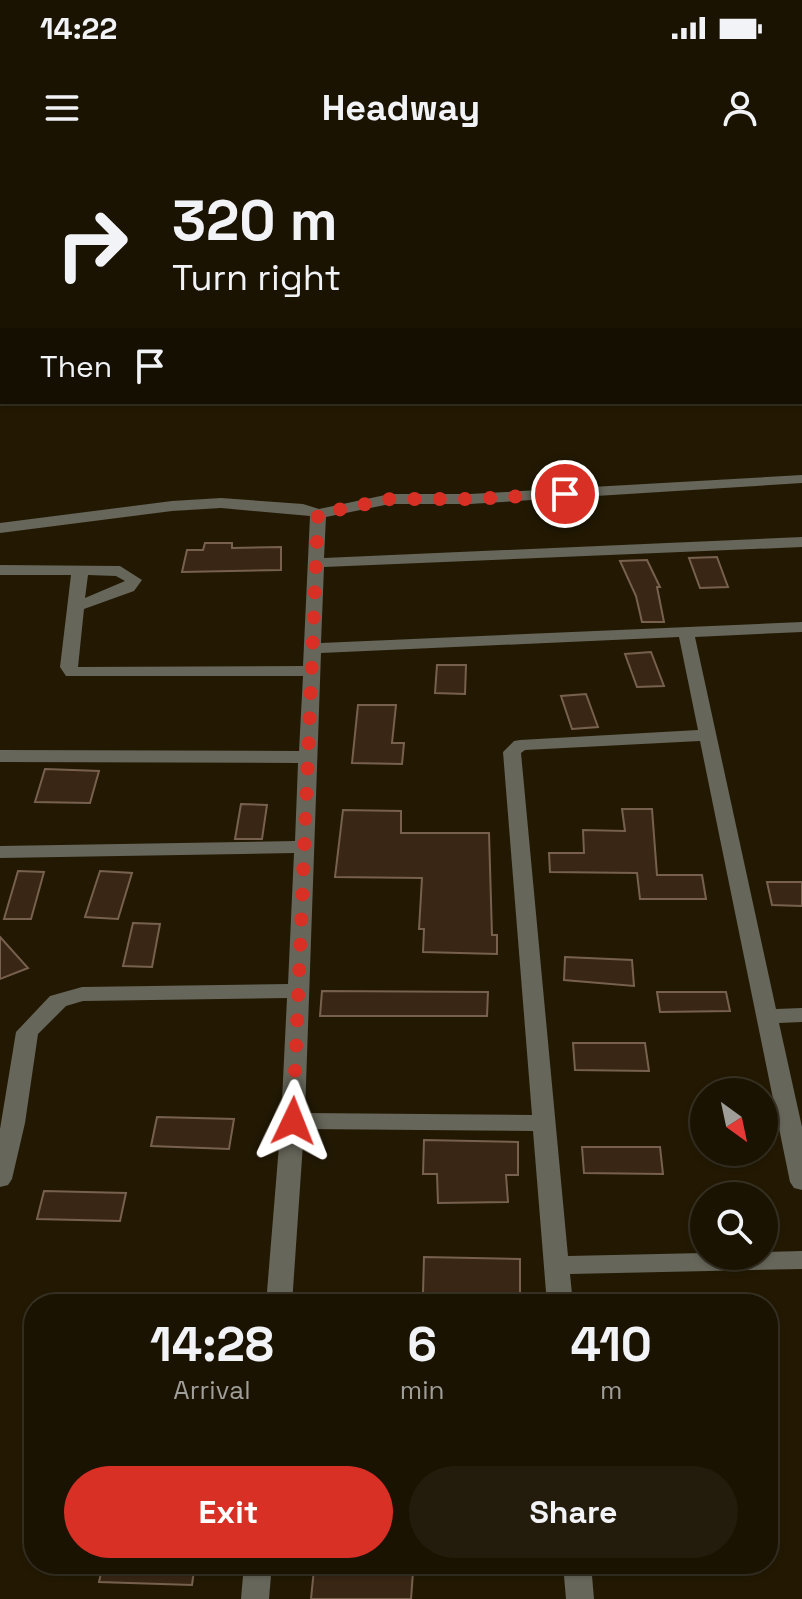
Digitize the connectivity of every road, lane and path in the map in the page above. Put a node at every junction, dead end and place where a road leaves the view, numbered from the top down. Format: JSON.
{"nodes":[{"id":1,"x":802,"y":479,"type":"edge"},
{"id":2,"x":318,"y":514,"type":"junction"},
{"id":3,"x":0,"y":528,"type":"edge"},
{"id":4,"x":802,"y":542,"type":"edge"},
{"id":5,"x":316,"y":563,"type":"junction"},
{"id":6,"x":0,"y":570,"type":"edge"},
{"id":7,"x":80,"y":570,"type":"junction"},
{"id":8,"x":77,"y":606,"type":"junction"},
{"id":9,"x":802,"y":627,"type":"edge"},
{"id":10,"x":686,"y":632,"type":"junction"},
{"id":11,"x":313,"y":648,"type":"junction"},
{"id":12,"x":312,"y":671,"type":"junction"},
{"id":13,"x":707,"y":735,"type":"junction"},
{"id":14,"x":0,"y":756,"type":"edge"},
{"id":15,"x":308,"y":757,"type":"junction"},
{"id":16,"x":304,"y":847,"type":"junction"},
{"id":17,"x":0,"y":852,"type":"edge"},
{"id":18,"x":298,"y":991,"type":"junction"},
{"id":19,"x":802,"y":1015,"type":"edge"},
{"id":20,"x":767,"y":1016,"type":"junction"},
{"id":21,"x":293,"y":1121,"type":"junction"},
{"id":22,"x":6,"y":1123,"type":"edge"},
{"id":23,"x":546,"y":1123,"type":"junction"},
{"id":24,"x":0,"y":1179,"type":"edge"},
{"id":25,"x":802,"y":1182,"type":"edge"},
{"id":26,"x":802,"y":1260,"type":"edge"},
{"id":27,"x":558,"y":1265,"type":"junction"},
{"id":28,"x":280,"y":1294,"type":"edge"},
{"id":29,"x":559,"y":1294,"type":"edge"},
{"id":30,"x":257,"y":1574,"type":"edge"},
{"id":31,"x":578,"y":1574,"type":"edge"},
{"id":32,"x":255,"y":1599,"type":"edge"},
{"id":33,"x":580,"y":1599,"type":"edge"}],
"edges":[{"from":1,"to":2,"type":"street"},
{"from":2,"to":3,"type":"street"},
{"from":2,"to":5,"type":"street"},
{"from":4,"to":5,"type":"street"},
{"from":5,"to":11,"type":"street"},
{"from":6,"to":7,"type":"street"},
{"from":7,"to":8,"type":"street"},
{"from":7,"to":8,"type":"street"},
{"from":8,"to":12,"type":"street"},
{"from":9,"to":10,"type":"street"},
{"from":10,"to":11,"type":"street"},
{"from":10,"to":13,"type":"street"},
{"from":11,"to":12,"type":"street"},
{"from":12,"to":15,"type":"street"},
{"from":13,"to":20,"type":"street"},
{"from":13,"to":23,"type":"street"},
{"from":14,"to":15,"type":"street"},
{"from":15,"to":16,"type":"street"},
{"from":16,"to":17,"type":"street"},
{"from":16,"to":18,"type":"street"},
{"from":18,"to":21,"type":"street"},
{"from":18,"to":22,"type":"street"},
{"from":19,"to":20,"type":"street"},
{"from":20,"to":25,"type":"street"},
{"from":21,"to":23,"type":"street"},
{"from":21,"to":28,"type":"street"},
{"from":22,"to":24,"type":"street"},
{"from":23,"to":27,"type":"street"},
{"from":26,"to":27,"type":"street"},
{"from":27,"to":29,"type":"street"},
{"from":30,"to":32,"type":"street"},
{"from":31,"to":33,"type":"street"}]}
